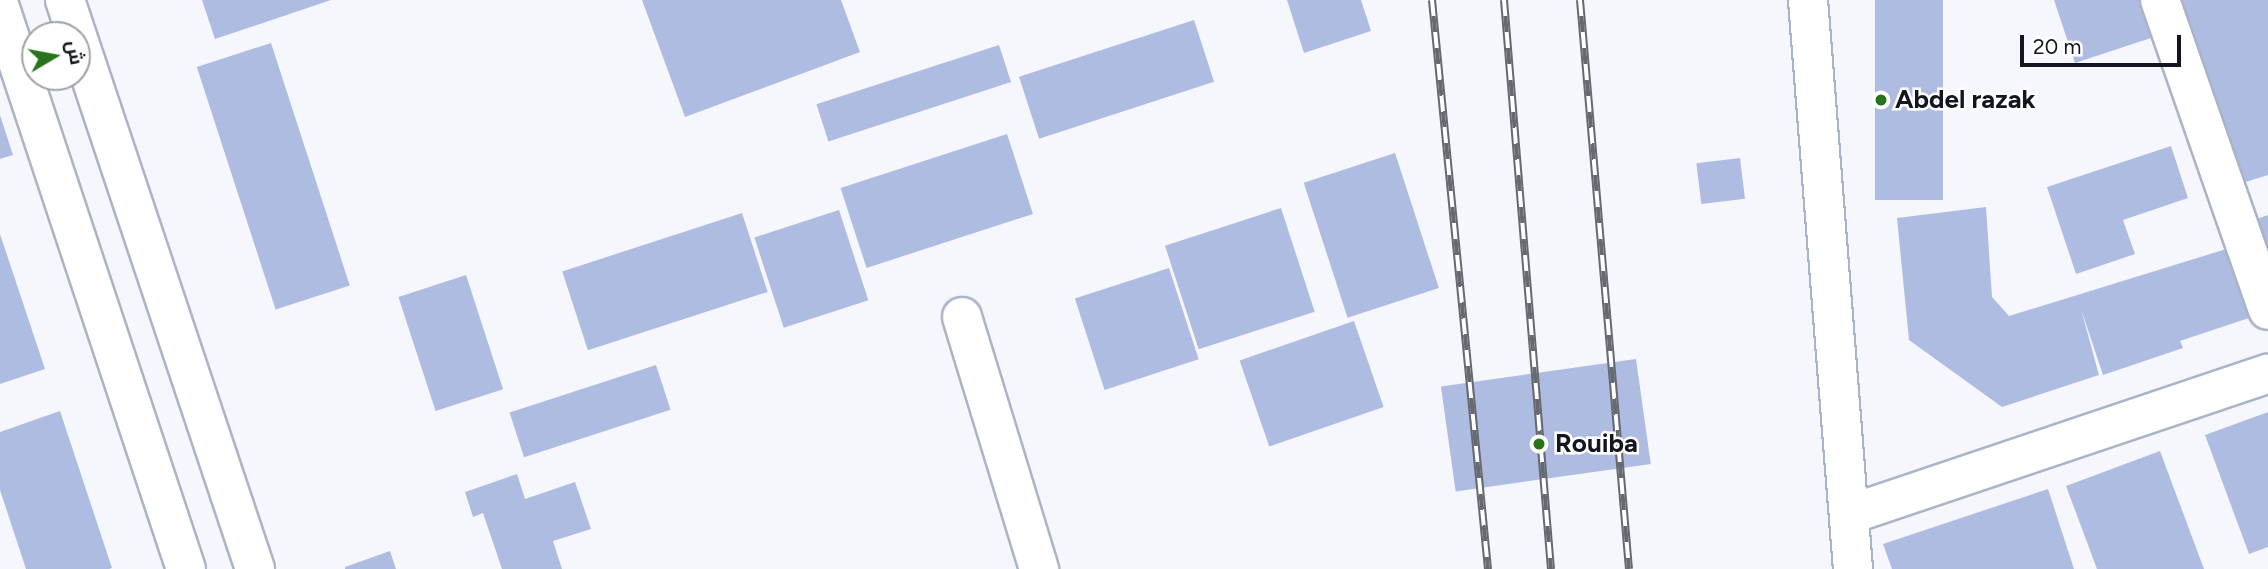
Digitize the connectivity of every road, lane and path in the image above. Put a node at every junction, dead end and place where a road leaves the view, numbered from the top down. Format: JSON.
{"nodes":[{"id":1,"x":65,"y":0,"type":"edge"},
{"id":2,"x":1808,"y":0,"type":"edge"},
{"id":3,"x":2160,"y":0,"type":"edge"},
{"id":4,"x":0,"y":8,"type":"edge"},
{"id":5,"x":2268,"y":310,"type":"edge"},
{"id":6,"x":962,"y":317,"type":"dead end"},
{"id":7,"x":2268,"y":374,"type":"edge"},
{"id":8,"x":1851,"y":514,"type":"junction"},
{"id":9,"x":186,"y":569,"type":"edge"},
{"id":10,"x":255,"y":569,"type":"edge"},
{"id":11,"x":1039,"y":569,"type":"edge"},
{"id":12,"x":1853,"y":569,"type":"edge"}],
"edges":[{"from":1,"to":10,"type":"street"},
{"from":2,"to":8,"type":"street"},
{"from":3,"to":5,"type":"street"},
{"from":4,"to":9,"type":"street"},
{"from":6,"to":11,"type":"street"},
{"from":7,"to":8,"type":"street"},
{"from":8,"to":12,"type":"street"}]}
